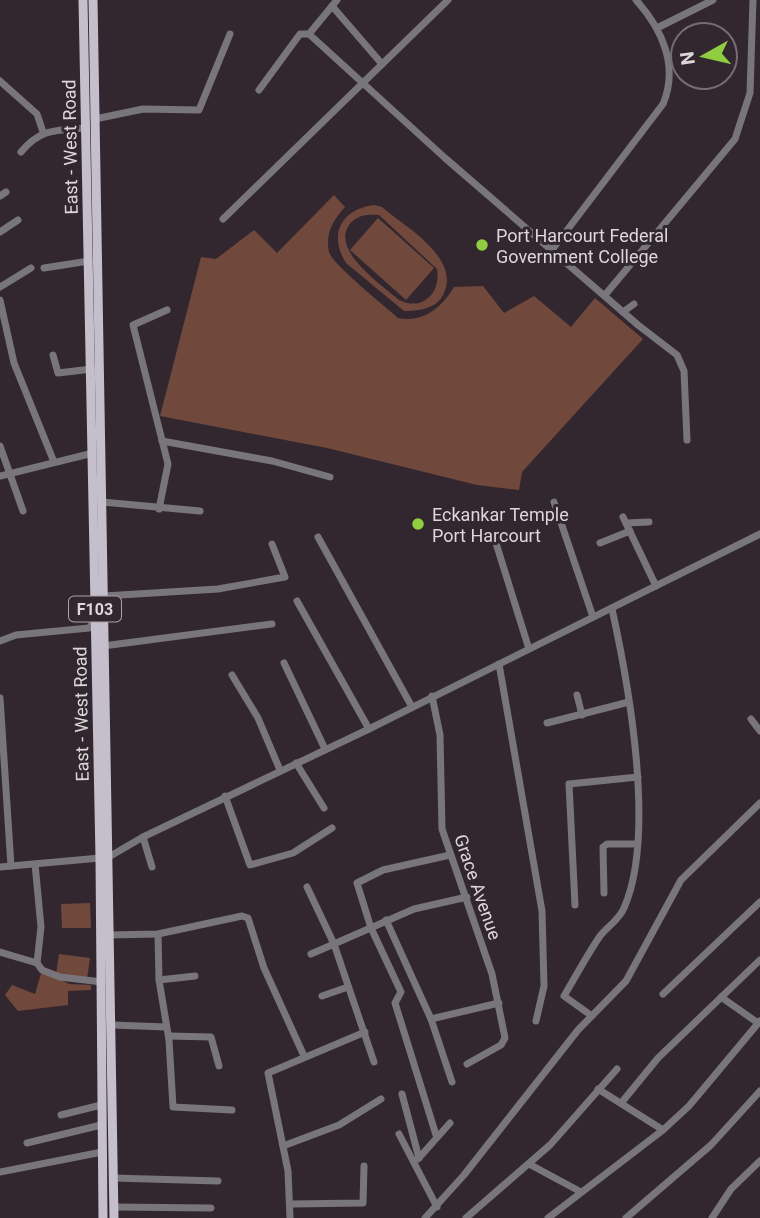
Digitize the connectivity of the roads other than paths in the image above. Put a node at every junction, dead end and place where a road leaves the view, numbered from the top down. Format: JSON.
{"nodes":[{"id":1,"x":83,"y":0,"type":"edge"},
{"id":2,"x":93,"y":0,"type":"edge"},
{"id":3,"x":448,"y":0,"type":"edge"},
{"id":4,"x":636,"y":0,"type":"edge"},
{"id":5,"x":713,"y":0,"type":"edge"},
{"id":6,"x":754,"y":0,"type":"edge"},
{"id":7,"x":335,"y":3,"type":"edge"},
{"id":8,"x":656,"y":28,"type":"junction"},
{"id":9,"x":230,"y":34,"type":"dead end"},
{"id":10,"x":309,"y":34,"type":"junction"},
{"id":11,"x":382,"y":64,"type":"junction"},
{"id":12,"x":0,"y":81,"type":"edge"},
{"id":13,"x":364,"y":83,"type":"junction"},
{"id":14,"x":259,"y":90,"type":"dead end"},
{"id":15,"x":95,"y":120,"type":"junction"},
{"id":16,"x":85,"y":128,"type":"junction"},
{"id":17,"x":43,"y":132,"type":"junction"},
{"id":18,"x":21,"y":152,"type":"dead end"},
{"id":19,"x":223,"y":219,"type":"dead end"},
{"id":20,"x":18,"y":220,"type":"dead end"},
{"id":21,"x":0,"y":232,"type":"edge"},
{"id":22,"x":552,"y":250,"type":"junction"},
{"id":23,"x":89,"y":261,"type":"junction"},
{"id":24,"x":30,"y":268,"type":"dead end"},
{"id":25,"x":44,"y":268,"type":"dead end"},
{"id":26,"x":0,"y":287,"type":"edge"},
{"id":27,"x":605,"y":295,"type":"junction"},
{"id":28,"x":1,"y":304,"type":"edge"},
{"id":29,"x":634,"y":304,"type":"dead end"},
{"id":30,"x":167,"y":310,"type":"dead end"},
{"id":31,"x":623,"y":312,"type":"junction"},
{"id":32,"x":53,"y":355,"type":"dead end"},
{"id":33,"x":92,"y":369,"type":"junction"},
{"id":34,"x":687,"y":440,"type":"dead end"},
{"id":35,"x":162,"y":441,"type":"junction"},
{"id":36,"x":0,"y":446,"type":"edge"},
{"id":37,"x":93,"y":453,"type":"junction"},
{"id":38,"x":54,"y":462,"type":"junction"},
{"id":39,"x":10,"y":473,"type":"junction"},
{"id":40,"x":0,"y":476,"type":"edge"},
{"id":41,"x":330,"y":477,"type":"dead end"},
{"id":42,"x":102,"y":502,"type":"junction"},
{"id":43,"x":554,"y":502,"type":"dead end"},
{"id":44,"x":159,"y":509,"type":"junction"},
{"id":45,"x":23,"y":511,"type":"dead end"},
{"id":46,"x":200,"y":511,"type":"dead end"},
{"id":47,"x":649,"y":522,"type":"dead end"},
{"id":48,"x":626,"y":524,"type":"junction"},
{"id":49,"x":760,"y":534,"type":"edge"},
{"id":50,"x":318,"y":537,"type":"dead end"},
{"id":51,"x":495,"y":540,"type":"dead end"},
{"id":52,"x":600,"y":543,"type":"dead end"},
{"id":53,"x":272,"y":544,"type":"dead end"},
{"id":54,"x":656,"y":586,"type":"junction"},
{"id":55,"x":104,"y":596,"type":"junction"},
{"id":56,"x":297,"y":601,"type":"dead end"},
{"id":57,"x":612,"y":609,"type":"junction"},
{"id":58,"x":593,"y":617,"type":"junction"},
{"id":59,"x":99,"y":618,"type":"junction"},
{"id":60,"x":272,"y":624,"type":"dead end"},
{"id":61,"x":0,"y":641,"type":"edge"},
{"id":62,"x":103,"y":646,"type":"junction"},
{"id":63,"x":529,"y":649,"type":"junction"},
{"id":64,"x":284,"y":663,"type":"dead end"},
{"id":65,"x":499,"y":664,"type":"junction"},
{"id":66,"x":232,"y":675,"type":"dead end"},
{"id":67,"x":577,"y":695,"type":"dead end"},
{"id":68,"x":432,"y":696,"type":"junction"},
{"id":69,"x":0,"y":698,"type":"edge"},
{"id":70,"x":629,"y":702,"type":"junction"},
{"id":71,"x":412,"y":707,"type":"junction"},
{"id":72,"x":582,"y":715,"type":"junction"},
{"id":73,"x":751,"y":719,"type":"dead end"},
{"id":74,"x":547,"y":723,"type":"dead end"},
{"id":75,"x":369,"y":729,"type":"junction"},
{"id":76,"x":760,"y":731,"type":"edge"},
{"id":77,"x":325,"y":749,"type":"junction"},
{"id":78,"x":296,"y":763,"type":"junction"},
{"id":79,"x":280,"y":770,"type":"junction"},
{"id":80,"x":638,"y":777,"type":"junction"},
{"id":81,"x":225,"y":796,"type":"junction"},
{"id":82,"x":760,"y":803,"type":"edge"},
{"id":83,"x":324,"y":808,"type":"dead end"},
{"id":84,"x":332,"y":828,"type":"dead end"},
{"id":85,"x":143,"y":836,"type":"junction"},
{"id":86,"x":636,"y":844,"type":"junction"},
{"id":87,"x":450,"y":855,"type":"junction"},
{"id":88,"x":104,"y":858,"type":"junction"},
{"id":89,"x":35,"y":864,"type":"junction"},
{"id":90,"x":11,"y":866,"type":"junction"},
{"id":91,"x":0,"y":867,"type":"edge"},
{"id":92,"x":152,"y":867,"type":"dead end"},
{"id":93,"x":307,"y":887,"type":"dead end"},
{"id":94,"x":604,"y":894,"type":"dead end"},
{"id":95,"x":467,"y":897,"type":"junction"},
{"id":96,"x":760,"y":902,"type":"edge"},
{"id":97,"x":575,"y":905,"type":"dead end"},
{"id":98,"x":386,"y":920,"type":"junction"},
{"id":99,"x":371,"y":928,"type":"junction"},
{"id":100,"x":158,"y":934,"type":"junction"},
{"id":101,"x":109,"y":935,"type":"junction"},
{"id":102,"x":334,"y":944,"type":"junction"},
{"id":103,"x":0,"y":952,"type":"edge"},
{"id":104,"x":311,"y":954,"type":"dead end"},
{"id":105,"x":760,"y":960,"type":"edge"},
{"id":106,"x":37,"y":963,"type":"junction"},
{"id":107,"x":195,"y":976,"type":"dead end"},
{"id":108,"x":159,"y":980,"type":"junction"},
{"id":109,"x":102,"y":982,"type":"junction"},
{"id":110,"x":348,"y":987,"type":"junction"},
{"id":111,"x":663,"y":994,"type":"dead end"},
{"id":112,"x":322,"y":996,"type":"dead end"},
{"id":113,"x":721,"y":997,"type":"junction"},
{"id":114,"x":499,"y":1003,"type":"junction"},
{"id":115,"x":592,"y":1016,"type":"junction"},
{"id":116,"x":431,"y":1019,"type":"junction"},
{"id":117,"x":536,"y":1021,"type":"dead end"},
{"id":118,"x":759,"y":1022,"type":"edge"},
{"id":119,"x":112,"y":1025,"type":"junction"},
{"id":120,"x":166,"y":1027,"type":"junction"},
{"id":121,"x":365,"y":1032,"type":"junction"},
{"id":122,"x":169,"y":1036,"type":"junction"},
{"id":123,"x":304,"y":1056,"type":"junction"},
{"id":124,"x":374,"y":1062,"type":"dead end"},
{"id":125,"x":467,"y":1064,"type":"dead end"},
{"id":126,"x":219,"y":1066,"type":"dead end"},
{"id":127,"x":617,"y":1069,"type":"dead end"},
{"id":128,"x":452,"y":1082,"type":"dead end"},
{"id":129,"x":598,"y":1089,"type":"junction"},
{"id":130,"x":760,"y":1091,"type":"edge"},
{"id":131,"x":402,"y":1094,"type":"dead end"},
{"id":132,"x":381,"y":1099,"type":"dead end"},
{"id":133,"x":622,"y":1102,"type":"junction"},
{"id":134,"x":101,"y":1105,"type":"junction"},
{"id":135,"x":232,"y":1110,"type":"dead end"},
{"id":136,"x":61,"y":1115,"type":"dead end"},
{"id":137,"x":450,"y":1123,"type":"dead end"},
{"id":138,"x":101,"y":1125,"type":"junction"},
{"id":139,"x":663,"y":1130,"type":"junction"},
{"id":140,"x":399,"y":1134,"type":"dead end"},
{"id":141,"x":436,"y":1135,"type":"junction"},
{"id":142,"x":27,"y":1143,"type":"dead end"},
{"id":143,"x":283,"y":1146,"type":"junction"},
{"id":144,"x":102,"y":1152,"type":"junction"},
{"id":145,"x":760,"y":1161,"type":"edge"},
{"id":146,"x":416,"y":1162,"type":"junction"},
{"id":147,"x":529,"y":1164,"type":"junction"},
{"id":148,"x":364,"y":1166,"type":"dead end"},
{"id":149,"x":0,"y":1172,"type":"edge"},
{"id":150,"x":113,"y":1178,"type":"junction"},
{"id":151,"x":218,"y":1181,"type":"dead end"},
{"id":152,"x":581,"y":1192,"type":"junction"},
{"id":153,"x":291,"y":1204,"type":"junction"},
{"id":154,"x":114,"y":1207,"type":"junction"},
{"id":155,"x":437,"y":1207,"type":"junction"},
{"id":156,"x":211,"y":1208,"type":"dead end"},
{"id":157,"x":103,"y":1218,"type":"edge"},
{"id":158,"x":114,"y":1218,"type":"edge"},
{"id":159,"x":290,"y":1218,"type":"edge"},
{"id":160,"x":425,"y":1218,"type":"edge"},
{"id":161,"x":466,"y":1218,"type":"edge"},
{"id":162,"x":548,"y":1218,"type":"edge"},
{"id":163,"x":626,"y":1218,"type":"edge"},
{"id":164,"x":712,"y":1218,"type":"edge"}],
"edges":[{"from":1,"to":16,"type":"main road","name":"East - West Road","number":"F103"},
{"from":2,"to":15,"type":"main road","name":"East - West Road","number":"F103"},
{"from":3,"to":11,"type":"street"},
{"from":4,"to":8,"type":"street"},
{"from":5,"to":8,"type":"street"},
{"from":6,"to":27,"type":"street"},
{"from":7,"to":10,"type":"street"},
{"from":7,"to":11,"type":"street"},
{"from":8,"to":22,"type":"street"},
{"from":9,"to":15,"type":"street"},
{"from":10,"to":13,"type":"street"},
{"from":10,"to":14,"type":"street"},
{"from":11,"to":13,"type":"street"},
{"from":12,"to":17,"type":"street"},
{"from":13,"to":19,"type":"street"},
{"from":13,"to":22,"type":"street"},
{"from":15,"to":42,"type":"main road","name":"East - West Road","number":"F103"},
{"from":16,"to":17,"type":"street"},
{"from":16,"to":23,"type":"main road","name":"East - West Road","number":"F103"},
{"from":17,"to":18,"type":"street"},
{"from":20,"to":21,"type":"street"},
{"from":22,"to":27,"type":"street"},
{"from":23,"to":25,"type":"street"},
{"from":23,"to":33,"type":"main road","name":"East - West Road","number":"F103"},
{"from":24,"to":26,"type":"street"},
{"from":27,"to":31,"type":"street"},
{"from":28,"to":38,"type":"street"},
{"from":29,"to":31,"type":"street"},
{"from":30,"to":35,"type":"street"},
{"from":31,"to":34,"type":"street"},
{"from":32,"to":33,"type":"street"},
{"from":33,"to":37,"type":"main road","name":"East - West Road","number":"F103"},
{"from":35,"to":41,"type":"street"},
{"from":35,"to":44,"type":"street"},
{"from":36,"to":39,"type":"street"},
{"from":37,"to":38,"type":"street"},
{"from":37,"to":59,"type":"main road","name":"East - West Road","number":"F103"},
{"from":38,"to":39,"type":"street"},
{"from":39,"to":40,"type":"street"},
{"from":39,"to":45,"type":"street"},
{"from":42,"to":44,"type":"street"},
{"from":42,"to":55,"type":"main road","name":"East - West Road","number":"F103"},
{"from":43,"to":58,"type":"street"},
{"from":44,"to":46,"type":"street"},
{"from":47,"to":48,"type":"street"},
{"from":48,"to":52,"type":"street"},
{"from":48,"to":54,"type":"street"},
{"from":49,"to":54,"type":"street"},
{"from":50,"to":71,"type":"street"},
{"from":51,"to":63,"type":"street"},
{"from":53,"to":55,"type":"street"},
{"from":54,"to":57,"type":"street"},
{"from":55,"to":59,"type":"main road","name":"East - West Road","number":"F103"},
{"from":56,"to":75,"type":"street"},
{"from":57,"to":58,"type":"street"},
{"from":57,"to":70,"type":"street"},
{"from":58,"to":63,"type":"street"},
{"from":59,"to":61,"type":"street"},
{"from":59,"to":62,"type":"main road","name":"East - West Road","number":"F103"},
{"from":59,"to":88,"type":"main road","name":"East - West Road","number":"F103"},
{"from":60,"to":62,"type":"street"},
{"from":62,"to":88,"type":"main road","name":"East - West Road","number":"F103"},
{"from":63,"to":65,"type":"street"},
{"from":64,"to":77,"type":"street"},
{"from":65,"to":68,"type":"street"},
{"from":65,"to":117,"type":"street"},
{"from":66,"to":79,"type":"street"},
{"from":67,"to":72,"type":"street"},
{"from":68,"to":71,"type":"street"},
{"from":68,"to":87,"type":"street","name":"Grace Avenue"},
{"from":69,"to":90,"type":"street"},
{"from":70,"to":72,"type":"street"},
{"from":70,"to":80,"type":"street"},
{"from":71,"to":75,"type":"street"},
{"from":72,"to":74,"type":"street"},
{"from":73,"to":76,"type":"street"},
{"from":75,"to":77,"type":"street"},
{"from":77,"to":78,"type":"street"},
{"from":78,"to":79,"type":"street"},
{"from":78,"to":83,"type":"street"},
{"from":79,"to":81,"type":"street"},
{"from":80,"to":86,"type":"street"},
{"from":80,"to":97,"type":"street"},
{"from":81,"to":84,"type":"street"},
{"from":81,"to":85,"type":"street"},
{"from":82,"to":115,"type":"street"},
{"from":85,"to":88,"type":"street"},
{"from":85,"to":92,"type":"street"},
{"from":86,"to":94,"type":"street"},
{"from":86,"to":115,"type":"street"},
{"from":87,"to":95,"type":"street","name":"Grace Avenue"},
{"from":87,"to":99,"type":"street"},
{"from":88,"to":89,"type":"street"},
{"from":88,"to":101,"type":"main road","name":"East - West Road","number":"F103"},
{"from":88,"to":109,"type":"main road","name":"East - West Road","number":"F103"},
{"from":89,"to":90,"type":"street"},
{"from":89,"to":106,"type":"street"},
{"from":90,"to":91,"type":"street"},
{"from":93,"to":102,"type":"street"},
{"from":95,"to":98,"type":"street"},
{"from":95,"to":114,"type":"street","name":"Grace Avenue"},
{"from":96,"to":111,"type":"street"},
{"from":98,"to":99,"type":"street"},
{"from":98,"to":116,"type":"street"},
{"from":99,"to":102,"type":"street"},
{"from":99,"to":141,"type":"street"},
{"from":100,"to":101,"type":"street"},
{"from":100,"to":108,"type":"street"},
{"from":100,"to":123,"type":"street"},
{"from":101,"to":119,"type":"main road","name":"East - West Road","number":"F103"},
{"from":102,"to":104,"type":"street"},
{"from":102,"to":110,"type":"street"},
{"from":103,"to":106,"type":"street"},
{"from":105,"to":113,"type":"street"},
{"from":106,"to":109,"type":"street"},
{"from":107,"to":108,"type":"street"},
{"from":108,"to":120,"type":"street"},
{"from":109,"to":134,"type":"main road","name":"East - West Road","number":"F103"},
{"from":110,"to":112,"type":"street"},
{"from":110,"to":121,"type":"street"},
{"from":113,"to":118,"type":"street"},
{"from":113,"to":133,"type":"street"},
{"from":114,"to":116,"type":"street"},
{"from":114,"to":125,"type":"street","name":"Grace Avenue"},
{"from":115,"to":155,"type":"street"},
{"from":116,"to":128,"type":"street"},
{"from":118,"to":139,"type":"street"},
{"from":119,"to":120,"type":"street"},
{"from":119,"to":150,"type":"main road","name":"East - West Road","number":"F103"},
{"from":120,"to":122,"type":"street"},
{"from":121,"to":123,"type":"street"},
{"from":121,"to":124,"type":"street"},
{"from":122,"to":126,"type":"street"},
{"from":122,"to":135,"type":"street"},
{"from":123,"to":143,"type":"street"},
{"from":127,"to":129,"type":"street"},
{"from":129,"to":133,"type":"street"},
{"from":129,"to":147,"type":"street"},
{"from":130,"to":163,"type":"street"},
{"from":131,"to":146,"type":"street"},
{"from":132,"to":143,"type":"street"},
{"from":133,"to":139,"type":"street"},
{"from":134,"to":136,"type":"street"},
{"from":134,"to":138,"type":"main road","name":"East - West Road","number":"F103"},
{"from":137,"to":141,"type":"street"},
{"from":138,"to":142,"type":"street"},
{"from":138,"to":144,"type":"main road","name":"East - West Road","number":"F103"},
{"from":139,"to":152,"type":"street"},
{"from":140,"to":146,"type":"street"},
{"from":141,"to":146,"type":"street"},
{"from":143,"to":153,"type":"street"},
{"from":144,"to":149,"type":"street"},
{"from":144,"to":157,"type":"main road","name":"East - West Road","number":"F103"},
{"from":145,"to":164,"type":"street"},
{"from":146,"to":155,"type":"street"},
{"from":147,"to":152,"type":"street"},
{"from":147,"to":161,"type":"street"},
{"from":148,"to":153,"type":"street"},
{"from":150,"to":151,"type":"street"},
{"from":150,"to":154,"type":"main road","name":"East - West Road","number":"F103"},
{"from":152,"to":162,"type":"street"},
{"from":153,"to":159,"type":"street"},
{"from":154,"to":156,"type":"street"},
{"from":154,"to":158,"type":"main road","name":"East - West Road","number":"F103"},
{"from":155,"to":160,"type":"street"}]}
